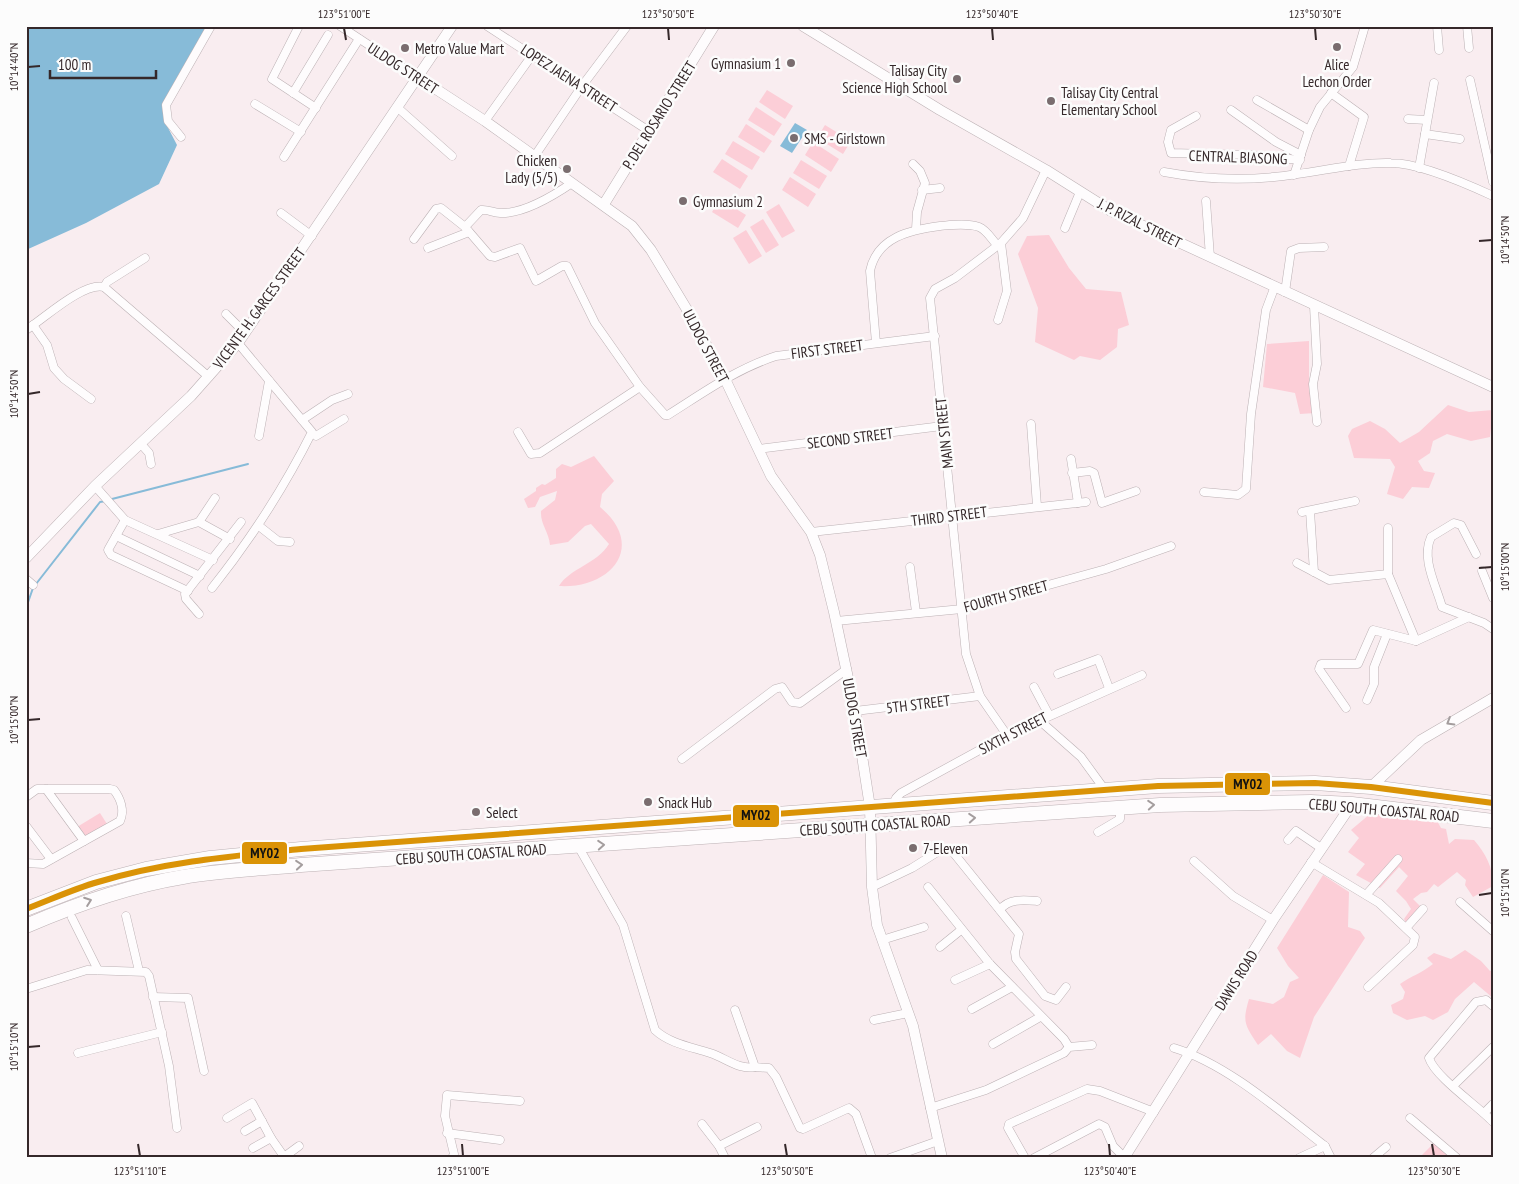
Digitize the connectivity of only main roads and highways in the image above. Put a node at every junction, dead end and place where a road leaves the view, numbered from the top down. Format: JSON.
{"nodes":[{"id":1,"x":1493,"y":803,"type":"edge"},
{"id":2,"x":1493,"y":821,"type":"edge"},
{"id":3,"x":26,"y":910,"type":"edge"},
{"id":4,"x":26,"y":926,"type":"edge"}],
"edges":[{"from":1,"to":3,"type":"highway","name":"CEBU SOUTH COASTAL ROAD"},
{"from":4,"to":2,"type":"highway","name":"CEBU SOUTH COASTAL ROAD","one_way":true}]}
